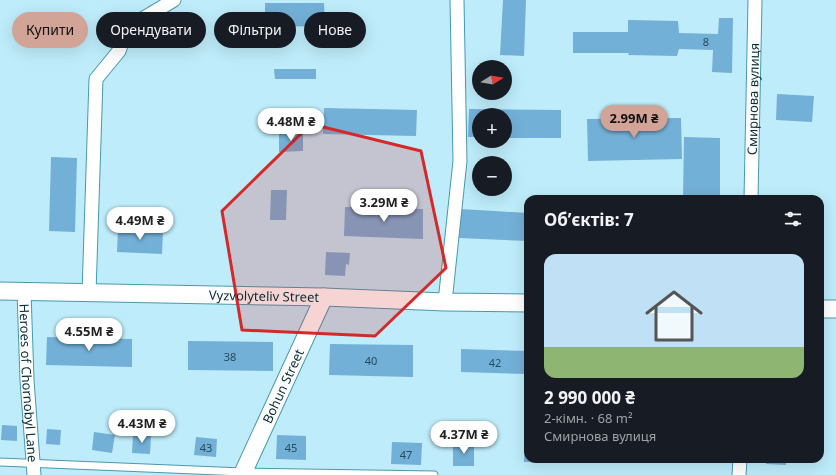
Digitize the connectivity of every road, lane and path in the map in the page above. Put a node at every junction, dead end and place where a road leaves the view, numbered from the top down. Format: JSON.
{"nodes":[{"id":1,"x":174,"y":0,"type":"edge"},
{"id":2,"x":457,"y":0,"type":"edge"},
{"id":3,"x":755,"y":0,"type":"edge"},
{"id":4,"x":751,"y":195,"type":"edge"},
{"id":5,"x":0,"y":291,"type":"edge"},
{"id":6,"x":24,"y":292,"type":"junction"},
{"id":7,"x":89,"y":293,"type":"junction"},
{"id":8,"x":324,"y":297,"type":"junction"},
{"id":9,"x":445,"y":302,"type":"junction"},
{"id":10,"x":524,"y":303,"type":"edge"},
{"id":11,"x":824,"y":309,"type":"edge"},
{"id":12,"x":836,"y":309,"type":"edge"},
{"id":13,"x":0,"y":462,"type":"edge"},
{"id":14,"x":740,"y":463,"type":"edge"},
{"id":15,"x":33,"y":469,"type":"edge"},
{"id":16,"x":242,"y":474,"type":"edge"},
{"id":17,"x":434,"y":475,"type":"edge"},
{"id":18,"x":739,"y":475,"type":"edge"}],
"edges":[{"from":1,"to":7,"type":"street"},
{"from":2,"to":9,"type":"street"},
{"from":3,"to":4,"type":"street","name":"Смирнова вулиця"},
{"from":5,"to":6,"type":"street","name":"Vyzvolyteliv Street"},
{"from":6,"to":7,"type":"street","name":"Vyzvolyteliv Street"},
{"from":6,"to":15,"type":"street","name":"Heroes of Chornobyl Lane"},
{"from":7,"to":8,"type":"street","name":"Vyzvolyteliv Street"},
{"from":8,"to":9,"type":"street","name":"Vyzvolyteliv Street"},
{"from":8,"to":16,"type":"street","name":"Bohun Street"},
{"from":9,"to":10,"type":"street","name":"Vyzvolyteliv Street"},
{"from":11,"to":12,"type":"street"},
{"from":13,"to":15,"type":"lane"},
{"from":14,"to":18,"type":"street"},
{"from":15,"to":16,"type":"lane"},
{"from":16,"to":17,"type":"lane"}]}
